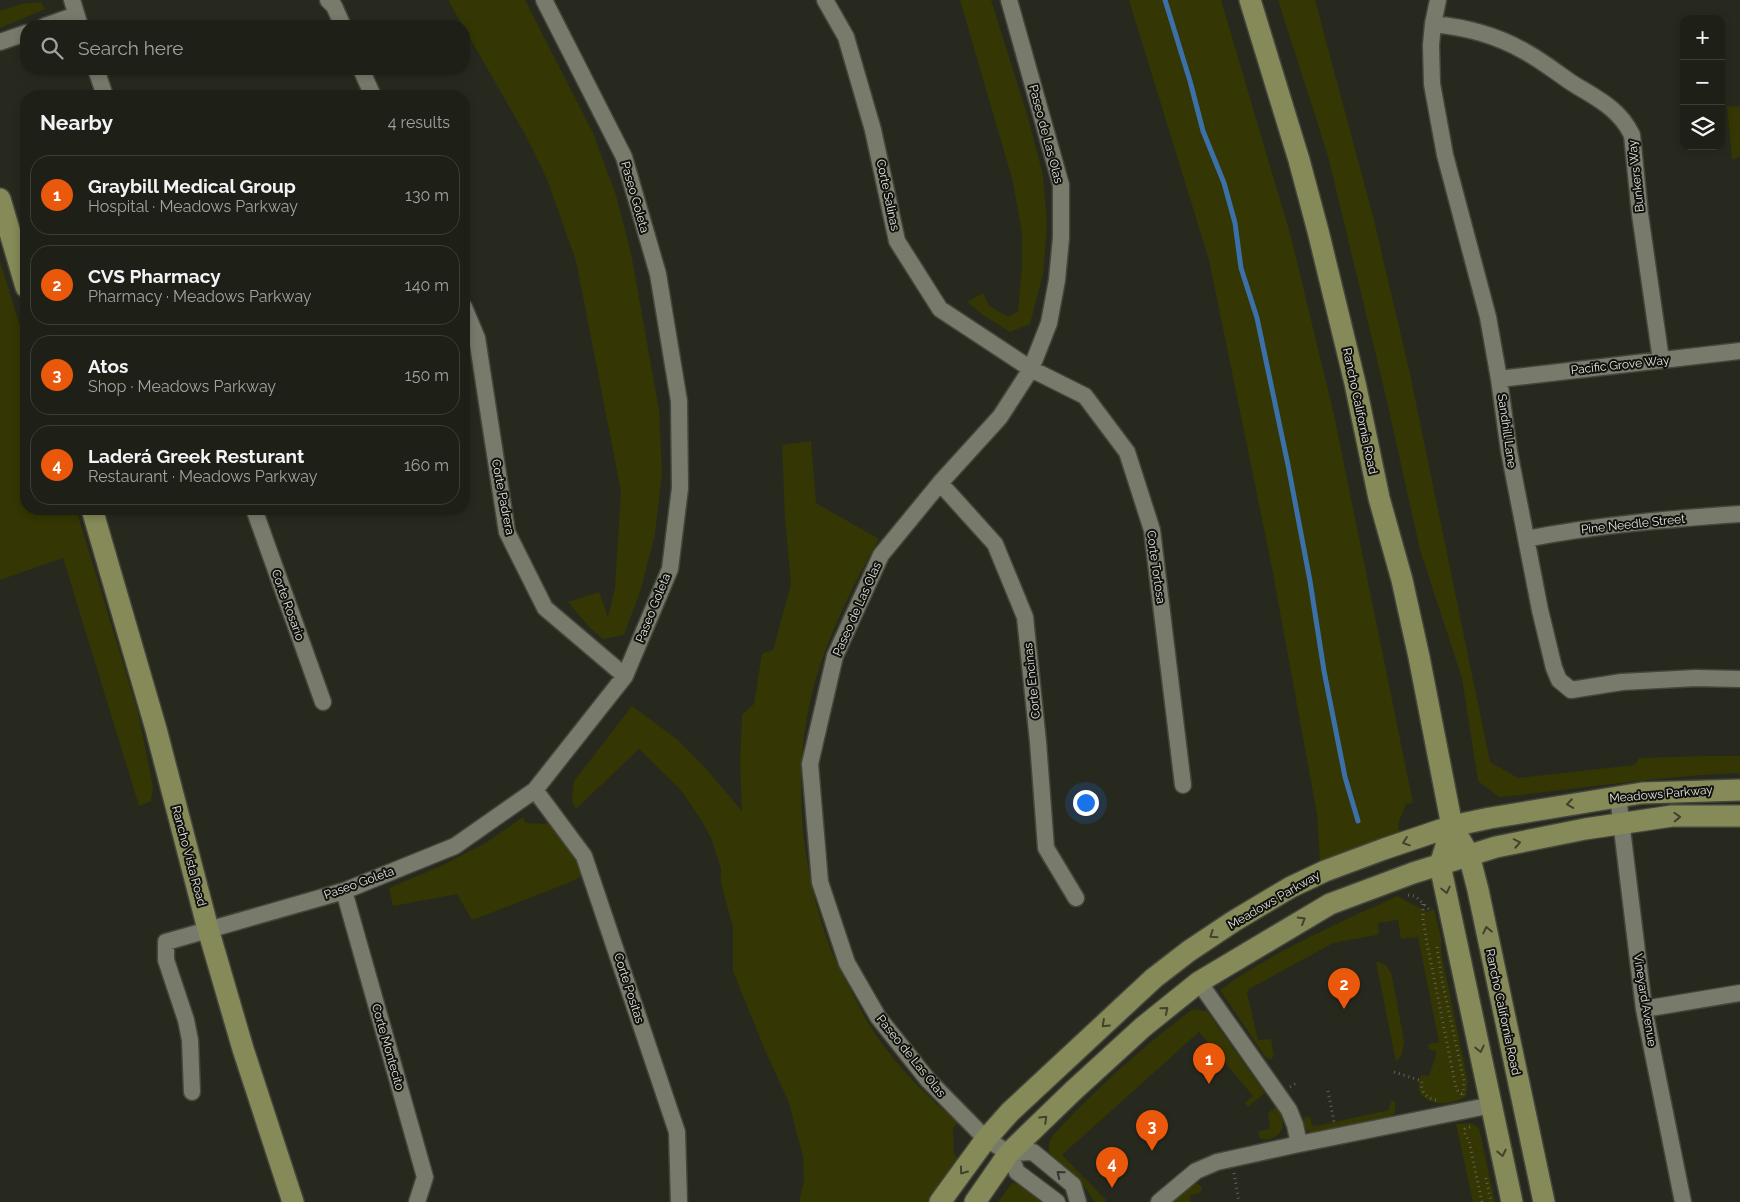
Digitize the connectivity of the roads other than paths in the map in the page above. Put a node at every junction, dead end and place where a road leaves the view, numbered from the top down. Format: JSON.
{"nodes":[{"id":1,"x":328,"y":0,"type":"edge"},
{"id":2,"x":544,"y":0,"type":"edge"},
{"id":3,"x":825,"y":0,"type":"edge"},
{"id":4,"x":1009,"y":0,"type":"edge"},
{"id":5,"x":1250,"y":0,"type":"edge"},
{"id":6,"x":1438,"y":0,"type":"edge"},
{"id":7,"x":76,"y":14,"type":"edge"},
{"id":8,"x":60,"y":20,"type":"edge"},
{"id":9,"x":340,"y":20,"type":"edge"},
{"id":10,"x":1433,"y":24,"type":"junction"},
{"id":11,"x":20,"y":35,"type":"edge"},
{"id":12,"x":0,"y":42,"type":"edge"},
{"id":13,"x":98,"y":75,"type":"edge"},
{"id":14,"x":364,"y":75,"type":"edge"},
{"id":15,"x":103,"y":90,"type":"edge"},
{"id":16,"x":370,"y":90,"type":"edge"},
{"id":17,"x":0,"y":199,"type":"edge"},
{"id":18,"x":20,"y":267,"type":"edge"},
{"id":19,"x":470,"y":321,"type":"edge"},
{"id":20,"x":1740,"y":351,"type":"edge"},
{"id":21,"x":1662,"y":360,"type":"junction"},
{"id":22,"x":1031,"y":369,"type":"junction"},
{"id":23,"x":1499,"y":378,"type":"junction"},
{"id":24,"x":940,"y":483,"type":"junction"},
{"id":25,"x":1740,"y":514,"type":"edge"},
{"id":26,"x":94,"y":515,"type":"edge"},
{"id":27,"x":256,"y":515,"type":"edge"},
{"id":28,"x":1526,"y":539,"type":"junction"},
{"id":29,"x":625,"y":676,"type":"junction"},
{"id":30,"x":1740,"y":679,"type":"edge"},
{"id":31,"x":323,"y":702,"type":"dead end"},
{"id":32,"x":1183,"y":785,"type":"dead end"},
{"id":33,"x":535,"y":790,"type":"junction"},
{"id":34,"x":1740,"y":790,"type":"edge"},
{"id":35,"x":1618,"y":796,"type":"junction"},
{"id":36,"x":1740,"y":816,"type":"edge"},
{"id":37,"x":1621,"y":823,"type":"junction"},
{"id":38,"x":1452,"y":826,"type":"junction"},
{"id":39,"x":1470,"y":855,"type":"junction"},
{"id":40,"x":1440,"y":865,"type":"junction"},
{"id":41,"x":344,"y":891,"type":"junction"},
{"id":42,"x":1076,"y":898,"type":"dead end"},
{"id":43,"x":208,"y":929,"type":"junction"},
{"id":44,"x":1199,"y":982,"type":"junction"},
{"id":45,"x":1740,"y":992,"type":"edge"},
{"id":46,"x":1644,"y":1009,"type":"junction"},
{"id":47,"x":192,"y":1092,"type":"dead end"},
{"id":48,"x":1492,"y":1105,"type":"junction"},
{"id":49,"x":986,"y":1139,"type":"junction"},
{"id":50,"x":1299,"y":1144,"type":"junction"},
{"id":51,"x":1009,"y":1153,"type":"junction"},
{"id":52,"x":293,"y":1202,"type":"edge"},
{"id":53,"x":417,"y":1202,"type":"edge"},
{"id":54,"x":679,"y":1202,"type":"edge"},
{"id":55,"x":940,"y":1202,"type":"edge"},
{"id":56,"x":975,"y":1202,"type":"edge"},
{"id":57,"x":1057,"y":1202,"type":"edge"},
{"id":58,"x":1078,"y":1202,"type":"edge"},
{"id":59,"x":1158,"y":1202,"type":"edge"},
{"id":60,"x":1512,"y":1202,"type":"edge"},
{"id":61,"x":1544,"y":1202,"type":"edge"},
{"id":62,"x":1683,"y":1202,"type":"edge"}],
"edges":[{"from":1,"to":9,"type":"street"},
{"from":2,"to":29,"type":"street","name":"Paseo Goleta"},
{"from":3,"to":22,"type":"street","name":"Corte Salinas"},
{"from":4,"to":22,"type":"street","name":"Paseo de Las Olas"},
{"from":5,"to":38,"type":"main road","name":"Rancho California Road"},
{"from":6,"to":10,"type":"street","name":"Sandhill Lane"},
{"from":7,"to":8,"type":"street"},
{"from":10,"to":21,"type":"street","name":"Bunkers Way"},
{"from":10,"to":23,"type":"street","name":"Sandhill Lane"},
{"from":11,"to":12,"type":"street"},
{"from":13,"to":15,"type":"street"},
{"from":14,"to":16,"type":"street"},
{"from":17,"to":18,"type":"main road"},
{"from":19,"to":29,"type":"street","name":"Corte Padrera"},
{"from":20,"to":21,"type":"street","name":"Pacific Grove Way"},
{"from":21,"to":23,"type":"street","name":"Pacific Grove Way"},
{"from":22,"to":24,"type":"street","name":"Paseo de Las Olas"},
{"from":22,"to":32,"type":"street","name":"Corte Tortosa"},
{"from":23,"to":28,"type":"street","name":"Sandhill Lane"},
{"from":24,"to":42,"type":"street","name":"Corte Encinas"},
{"from":24,"to":49,"type":"street","name":"Paseo de Las Olas"},
{"from":25,"to":28,"type":"street","name":"Pine Needle Street"},
{"from":26,"to":43,"type":"main road","name":"Rancho Vista Road"},
{"from":27,"to":31,"type":"street","name":"Corte Rosario"},
{"from":28,"to":30,"type":"street","name":"Sandhill Lane"},
{"from":29,"to":33,"type":"street","name":"Paseo Goleta"},
{"from":33,"to":41,"type":"street","name":"Paseo Goleta"},
{"from":33,"to":54,"type":"street","name":"Corte Positas"},
{"from":34,"to":35,"type":"main road","name":"Meadows Parkway"},
{"from":35,"to":37,"type":"street","name":"Vineyard Avenue"},
{"from":35,"to":38,"type":"main road","name":"Meadows Parkway","one_way":true},
{"from":37,"to":36,"type":"main road","name":"Meadows Parkway","one_way":true},
{"from":39,"to":37,"type":"main road","name":"Meadows Parkway","one_way":true},
{"from":37,"to":46,"type":"street","name":"Vineyard Avenue"},
{"from":38,"to":39,"type":"main road","name":"Rancho California Road"},
{"from":38,"to":40,"type":"main road","name":"Rancho California Road"},
{"from":38,"to":49,"type":"main road","name":"Meadows Parkway","one_way":true},
{"from":39,"to":40,"type":"main road","name":"Meadows Parkway"},
{"from":61,"to":39,"type":"main road","name":"Rancho California Road","one_way":true},
{"from":44,"to":40,"type":"main road","name":"Meadows Parkway","one_way":true},
{"from":40,"to":48,"type":"main road","name":"Rancho California Road","one_way":true},
{"from":41,"to":43,"type":"street","name":"Paseo Goleta"},
{"from":41,"to":53,"type":"street","name":"Corte Montecito"},
{"from":43,"to":47,"type":"street","name":"Paseo Goleta"},
{"from":43,"to":52,"type":"main road","name":"Rancho Vista Road"},
{"from":44,"to":50,"type":"street"},
{"from":51,"to":44,"type":"main road","name":"Meadows Parkway","one_way":true},
{"from":45,"to":46,"type":"street"},
{"from":46,"to":62,"type":"street","name":"Vineyard Avenue"},
{"from":48,"to":50,"type":"street"},
{"from":48,"to":60,"type":"main road","name":"Rancho California Road","one_way":true},
{"from":49,"to":51,"type":"street","name":"Paseo de Las Olas"},
{"from":49,"to":55,"type":"main road","name":"Meadows Parkway","one_way":true},
{"from":50,"to":59,"type":"street"},
{"from":51,"to":56,"type":"main road","name":"Meadows Parkway"},
{"from":51,"to":57,"type":"street"},
{"from":58,"to":51,"type":"street","one_way":true}]}
